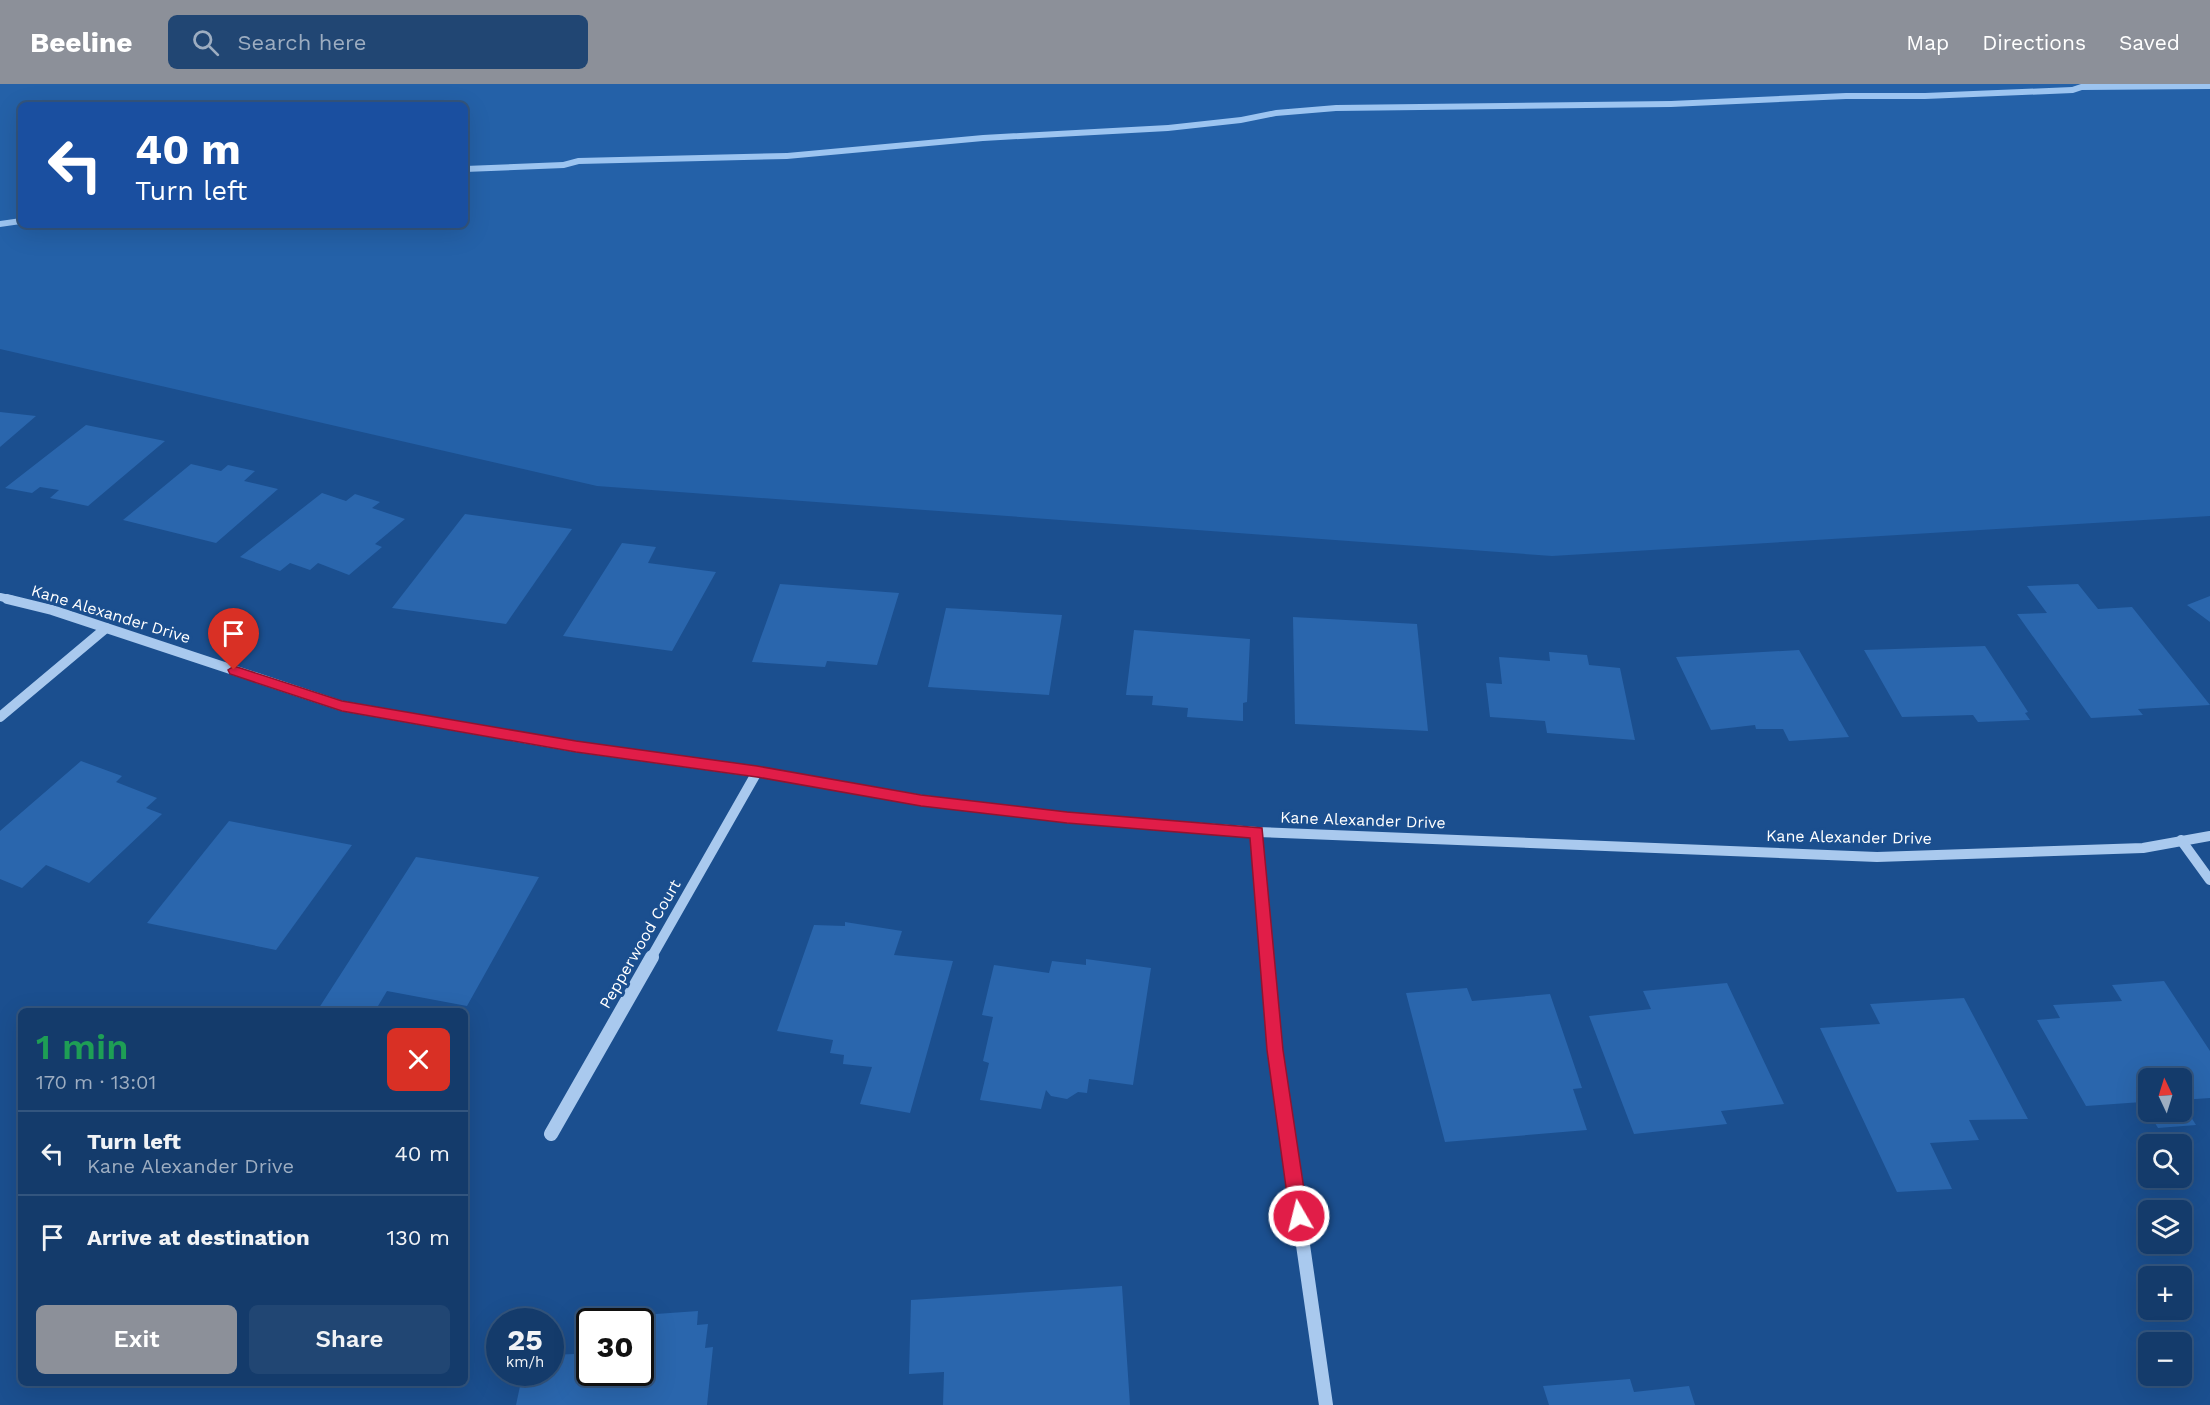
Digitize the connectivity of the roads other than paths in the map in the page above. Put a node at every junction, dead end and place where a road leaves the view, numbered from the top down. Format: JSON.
{"nodes":[{"id":1,"x":0,"y":597,"type":"edge"},
{"id":2,"x":106,"y":628,"type":"junction"},
{"id":3,"x":0,"y":717,"type":"edge"},
{"id":4,"x":757,"y":772,"type":"junction"},
{"id":5,"x":1257,"y":832,"type":"junction"},
{"id":6,"x":2210,"y":836,"type":"edge"},
{"id":7,"x":2181,"y":840,"type":"junction"},
{"id":8,"x":2210,"y":880,"type":"edge"},
{"id":9,"x":551,"y":1134,"type":"dead end"},
{"id":10,"x":1326,"y":1405,"type":"edge"}],
"edges":[{"from":1,"to":2,"type":"street","name":"Kane Alexander Drive"},
{"from":2,"to":3,"type":"street"},
{"from":2,"to":4,"type":"street","name":"Kane Alexander Drive"},
{"from":4,"to":5,"type":"street","name":"Kane Alexander Drive"},
{"from":4,"to":9,"type":"street","name":"Pepperwood Court"},
{"from":5,"to":7,"type":"street","name":"Kane Alexander Drive"},
{"from":5,"to":10,"type":"street"},
{"from":6,"to":7,"type":"street","name":"Kane Alexander Drive"},
{"from":7,"to":8,"type":"street"}]}
